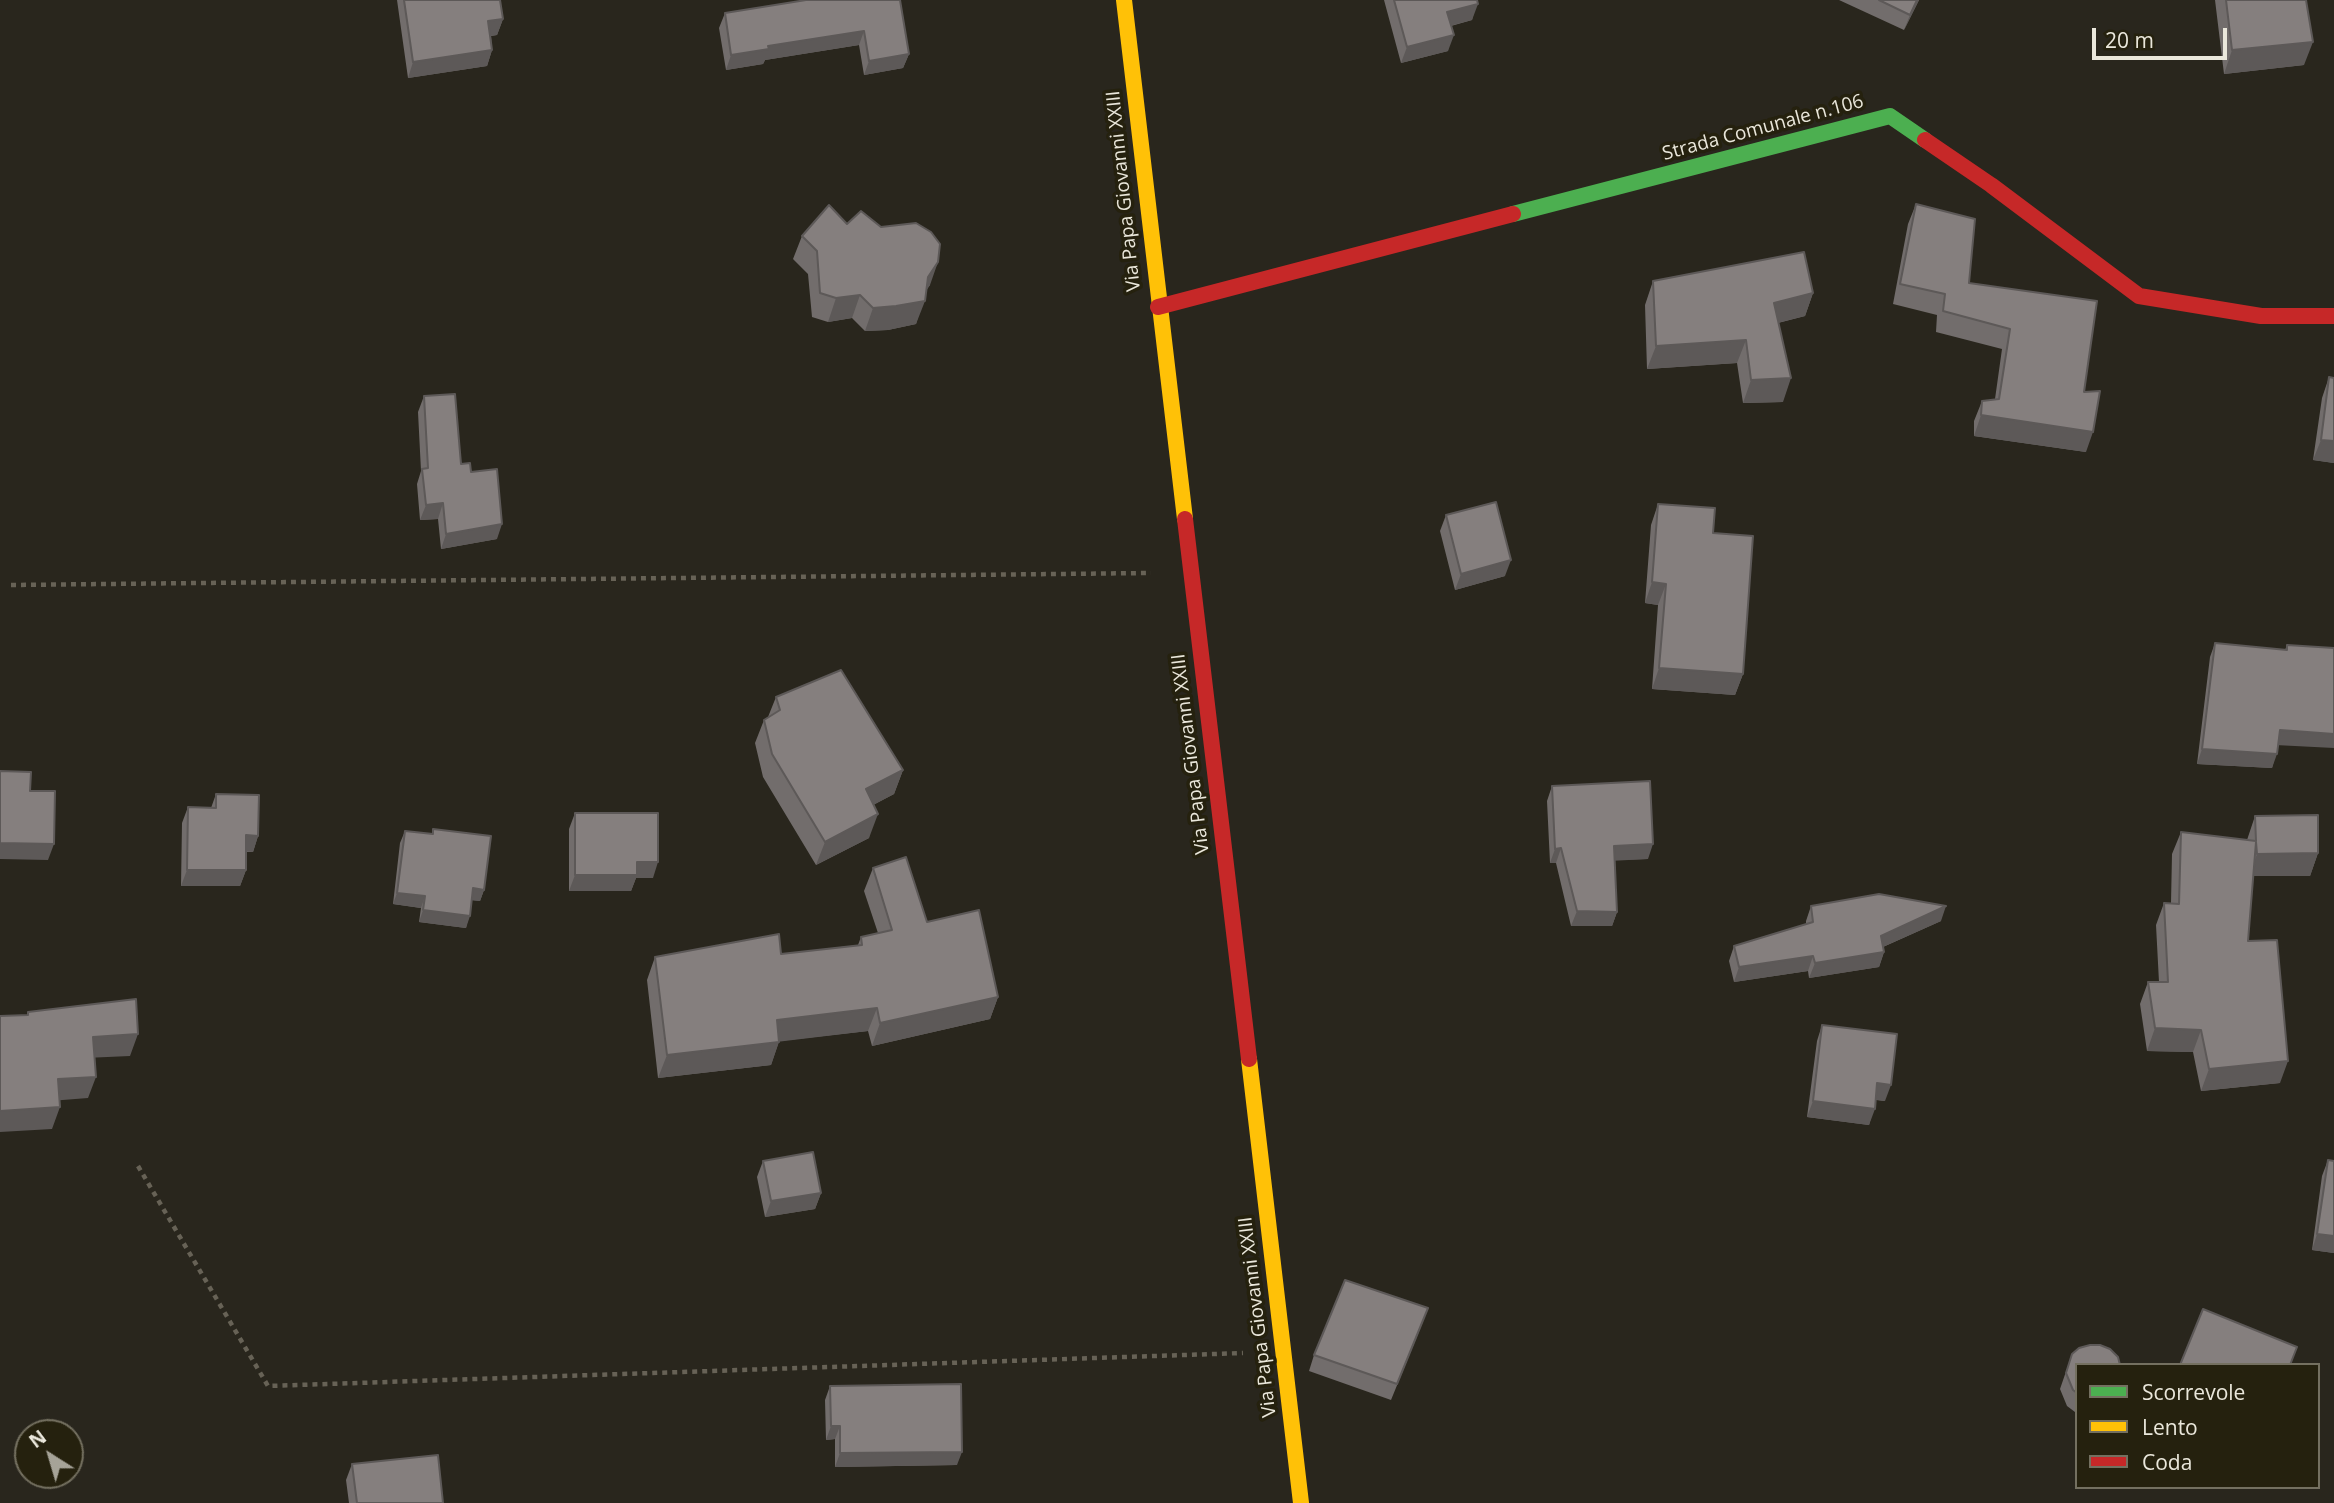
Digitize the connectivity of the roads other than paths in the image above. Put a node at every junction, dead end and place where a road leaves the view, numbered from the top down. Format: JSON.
{"nodes":[{"id":1,"x":1124,"y":0,"type":"edge"},
{"id":2,"x":1158,"y":307,"type":"junction"},
{"id":3,"x":2334,"y":316,"type":"edge"},
{"id":4,"x":1301,"y":1503,"type":"edge"}],
"edges":[{"from":1,"to":2,"type":"main road","name":"Via Papa Giovanni XXIII"},
{"from":2,"to":3,"type":"main road","name":"Strada Comunale n.106"},
{"from":2,"to":4,"type":"main road","name":"Via Papa Giovanni XXIII"}]}
